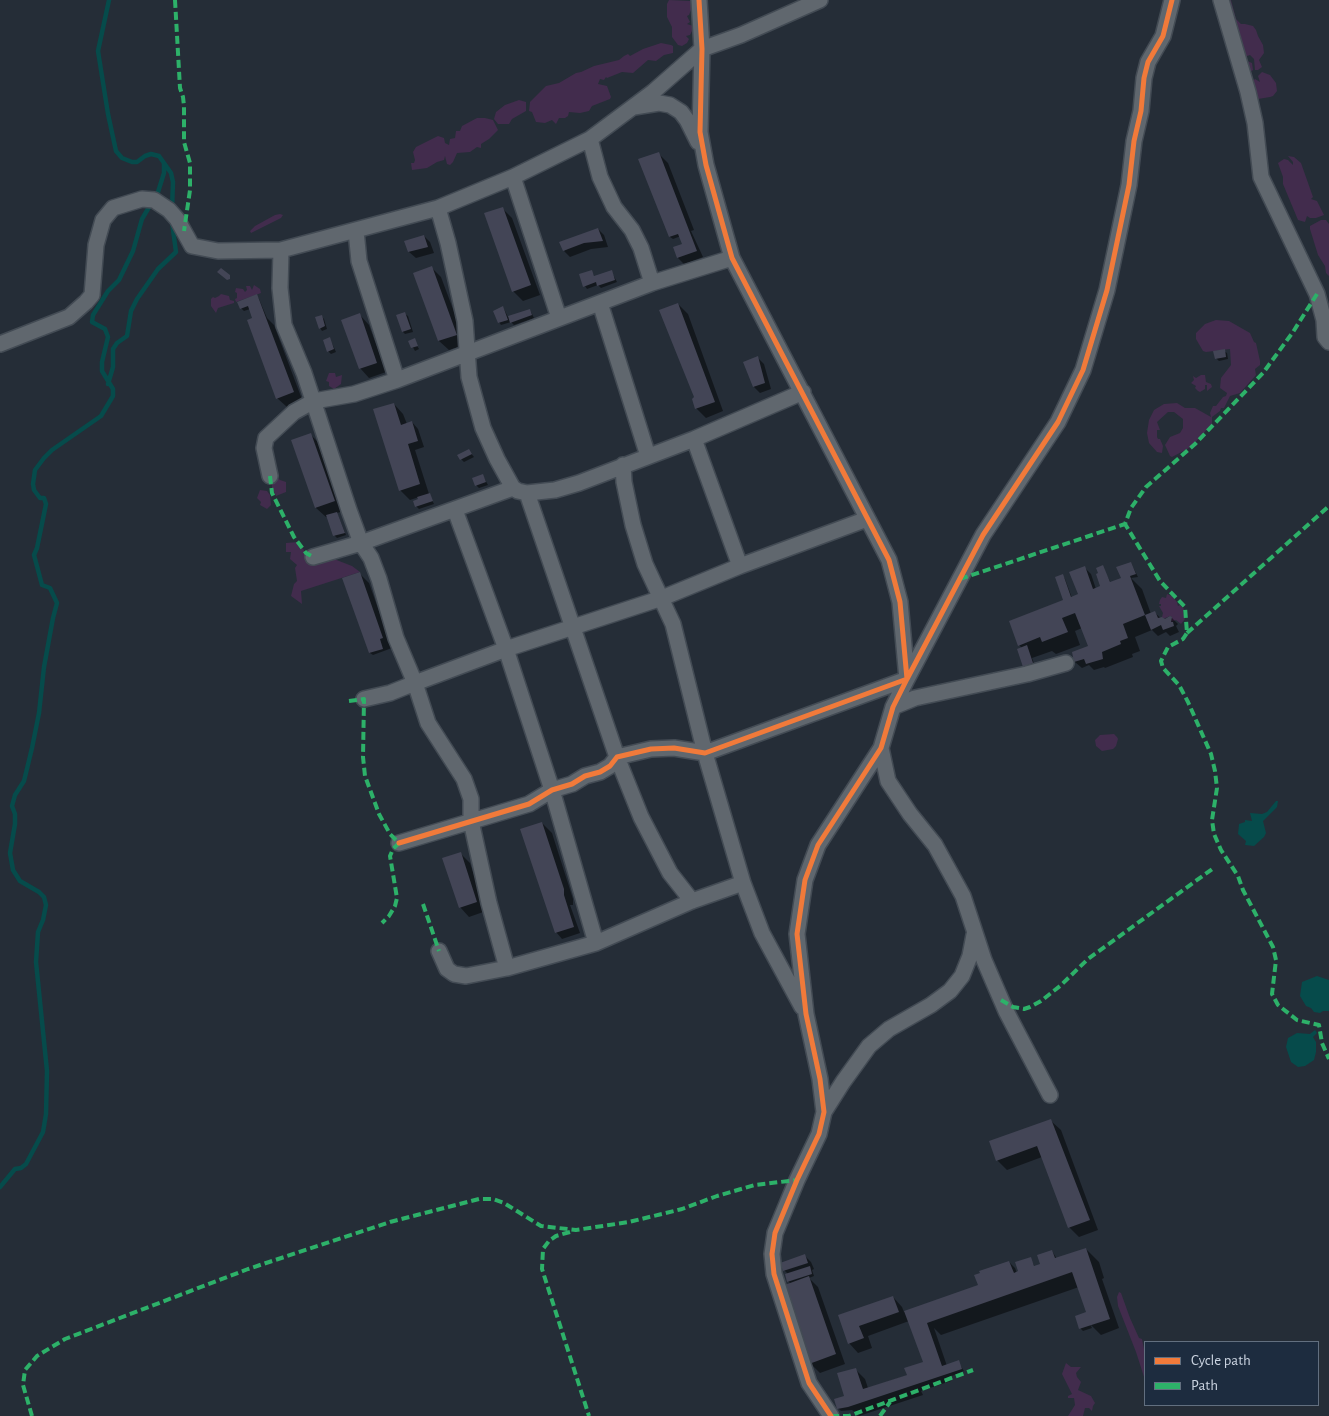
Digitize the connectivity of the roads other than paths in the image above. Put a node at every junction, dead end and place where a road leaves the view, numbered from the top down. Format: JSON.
{"nodes":[{"id":1,"x":699,"y":0,"type":"edge"},
{"id":2,"x":820,"y":0,"type":"edge"},
{"id":3,"x":1172,"y":0,"type":"edge"},
{"id":4,"x":1221,"y":0,"type":"edge"},
{"id":5,"x":702,"y":50,"type":"junction"},
{"id":6,"x":632,"y":107,"type":"junction"},
{"id":7,"x":590,"y":139,"type":"junction"},
{"id":8,"x":704,"y":153,"type":"junction"},
{"id":9,"x":513,"y":178,"type":"junction"},
{"id":10,"x":438,"y":208,"type":"junction"},
{"id":11,"x":356,"y":231,"type":"junction"},
{"id":12,"x":281,"y":250,"type":"junction"},
{"id":13,"x":732,"y":258,"type":"junction"},
{"id":14,"x":652,"y":283,"type":"junction"},
{"id":15,"x":600,"y":303,"type":"junction"},
{"id":16,"x":559,"y":318,"type":"junction"},
{"id":17,"x":1329,"y":342,"type":"edge"},
{"id":18,"x":0,"y":344,"type":"edge"},
{"id":19,"x":468,"y":352,"type":"junction"},
{"id":20,"x":397,"y":380,"type":"junction"},
{"id":21,"x":803,"y":392,"type":"junction"},
{"id":22,"x":314,"y":401,"type":"junction"},
{"id":23,"x":694,"y":439,"type":"junction"},
{"id":24,"x":648,"y":456,"type":"junction"},
{"id":25,"x":623,"y":465,"type":"junction"},
{"id":26,"x":270,"y":476,"type":"dead end"},
{"id":27,"x":520,"y":490,"type":"junction"},
{"id":28,"x":455,"y":510,"type":"junction"},
{"id":29,"x":868,"y":520,"type":"junction"},
{"id":30,"x":362,"y":542,"type":"junction"},
{"id":31,"x":313,"y":557,"type":"dead end"},
{"id":32,"x":740,"y":566,"type":"junction"},
{"id":33,"x":662,"y":598,"type":"junction"},
{"id":34,"x":573,"y":628,"type":"junction"},
{"id":35,"x":506,"y":649,"type":"junction"},
{"id":36,"x":1066,"y":662,"type":"dead end"},
{"id":37,"x":907,"y":679,"type":"junction"},
{"id":38,"x":415,"y":682,"type":"junction"},
{"id":39,"x":364,"y":699,"type":"dead end"},
{"id":40,"x":893,"y":707,"type":"junction"},
{"id":41,"x":881,"y":748,"type":"junction"},
{"id":42,"x":705,"y":752,"type":"junction"},
{"id":43,"x":617,"y":757,"type":"junction"},
{"id":44,"x":552,"y":790,"type":"junction"},
{"id":45,"x":471,"y":821,"type":"junction"},
{"id":46,"x":399,"y":843,"type":"dead end"},
{"id":47,"x":743,"y":883,"type":"junction"},
{"id":48,"x":692,"y":901,"type":"junction"},
{"id":49,"x":974,"y":931,"type":"junction"},
{"id":50,"x":596,"y":943,"type":"junction"},
{"id":51,"x":439,"y":952,"type":"dead end"},
{"id":52,"x":507,"y":968,"type":"junction"},
{"id":53,"x":806,"y":1014,"type":"junction"},
{"id":54,"x":1050,"y":1096,"type":"dead end"},
{"id":55,"x":824,"y":1112,"type":"junction"},
{"id":56,"x":831,"y":1416,"type":"edge"}],
"edges":[{"from":1,"to":5,"type":"street"},
{"from":2,"to":5,"type":"street"},
{"from":3,"to":37,"type":"street"},
{"from":4,"to":17,"type":"street"},
{"from":5,"to":6,"type":"street"},
{"from":5,"to":8,"type":"street"},
{"from":6,"to":7,"type":"street"},
{"from":6,"to":8,"type":"street"},
{"from":7,"to":9,"type":"street"},
{"from":7,"to":14,"type":"street"},
{"from":8,"to":13,"type":"street"},
{"from":9,"to":10,"type":"street"},
{"from":9,"to":16,"type":"street"},
{"from":10,"to":11,"type":"street"},
{"from":10,"to":19,"type":"street"},
{"from":11,"to":12,"type":"street"},
{"from":11,"to":20,"type":"street"},
{"from":12,"to":18,"type":"street"},
{"from":12,"to":22,"type":"street"},
{"from":13,"to":14,"type":"street"},
{"from":13,"to":21,"type":"street"},
{"from":14,"to":15,"type":"street"},
{"from":15,"to":16,"type":"street"},
{"from":15,"to":24,"type":"street"},
{"from":16,"to":19,"type":"street"},
{"from":19,"to":20,"type":"street"},
{"from":19,"to":27,"type":"street"},
{"from":20,"to":22,"type":"street"},
{"from":21,"to":23,"type":"street"},
{"from":21,"to":29,"type":"street"},
{"from":22,"to":26,"type":"street"},
{"from":22,"to":30,"type":"street"},
{"from":23,"to":24,"type":"street"},
{"from":23,"to":32,"type":"street"},
{"from":24,"to":25,"type":"street"},
{"from":25,"to":27,"type":"street"},
{"from":25,"to":33,"type":"street"},
{"from":27,"to":28,"type":"street"},
{"from":27,"to":34,"type":"street"},
{"from":28,"to":30,"type":"street"},
{"from":28,"to":35,"type":"street"},
{"from":29,"to":32,"type":"street"},
{"from":29,"to":37,"type":"street"},
{"from":30,"to":31,"type":"street"},
{"from":30,"to":38,"type":"street"},
{"from":32,"to":33,"type":"street"},
{"from":33,"to":34,"type":"street"},
{"from":33,"to":42,"type":"street"},
{"from":34,"to":35,"type":"street"},
{"from":34,"to":43,"type":"street"},
{"from":35,"to":38,"type":"street"},
{"from":35,"to":44,"type":"street"},
{"from":36,"to":40,"type":"street"},
{"from":37,"to":40,"type":"street"},
{"from":37,"to":42,"type":"street"},
{"from":38,"to":39,"type":"street"},
{"from":38,"to":45,"type":"street"},
{"from":40,"to":41,"type":"street"},
{"from":41,"to":49,"type":"street"},
{"from":41,"to":53,"type":"street"},
{"from":42,"to":43,"type":"street"},
{"from":42,"to":47,"type":"street"},
{"from":43,"to":44,"type":"street"},
{"from":43,"to":48,"type":"street"},
{"from":44,"to":45,"type":"street"},
{"from":44,"to":50,"type":"street"},
{"from":45,"to":46,"type":"street"},
{"from":45,"to":52,"type":"street"},
{"from":47,"to":48,"type":"street"},
{"from":47,"to":53,"type":"street"},
{"from":48,"to":50,"type":"street"},
{"from":49,"to":54,"type":"street"},
{"from":49,"to":55,"type":"street"},
{"from":50,"to":52,"type":"street"},
{"from":51,"to":52,"type":"street"},
{"from":53,"to":55,"type":"street"},
{"from":55,"to":56,"type":"street"}]}
